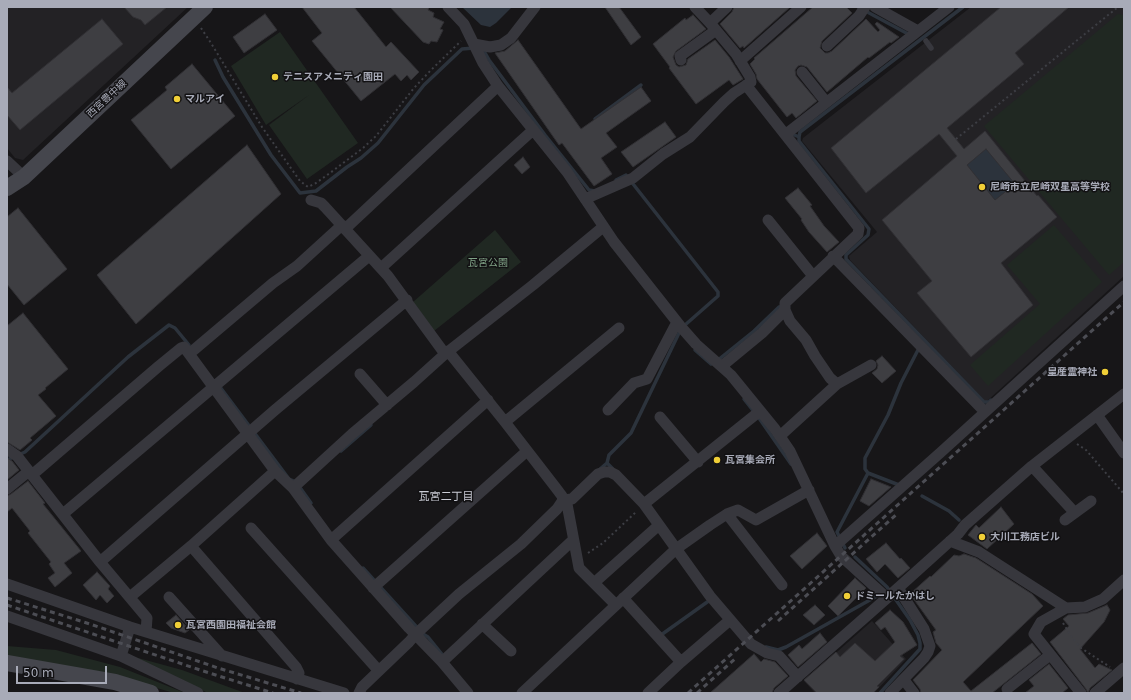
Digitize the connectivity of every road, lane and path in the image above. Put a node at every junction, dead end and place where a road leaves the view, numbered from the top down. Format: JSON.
{"nodes":[{"id":1,"x":205,"y":7,"type":"edge"},
{"id":2,"x":448,"y":7,"type":"edge"},
{"id":3,"x":535,"y":7,"type":"edge"},
{"id":4,"x":696,"y":7,"type":"edge"},
{"id":5,"x":727,"y":7,"type":"edge"},
{"id":6,"x":801,"y":7,"type":"edge"},
{"id":7,"x":875,"y":7,"type":"edge"},
{"id":8,"x":949,"y":7,"type":"edge"},
{"id":9,"x":1118,"y":7,"type":"edge"},
{"id":10,"x":862,"y":11,"type":"edge"},
{"id":11,"x":192,"y":19,"type":"junction"},
{"id":12,"x":713,"y":26,"type":"junction"},
{"id":13,"x":918,"y":30,"type":"junction"},
{"id":14,"x":472,"y":39,"type":"junction"},
{"id":15,"x":926,"y":41,"type":"dead end"},
{"id":16,"x":827,"y":46,"type":"dead end"},
{"id":17,"x":931,"y":48,"type":"dead end"},
{"id":18,"x":681,"y":60,"type":"dead end"},
{"id":19,"x":740,"y":61,"type":"junction"},
{"id":20,"x":802,"y":72,"type":"dead end"},
{"id":21,"x":746,"y":85,"type":"junction"},
{"id":22,"x":498,"y":86,"type":"junction"},
{"id":23,"x":826,"y":102,"type":"junction"},
{"id":24,"x":533,"y":130,"type":"junction"},
{"id":25,"x":788,"y":133,"type":"junction"},
{"id":26,"x":956,"y":139,"type":"dead end"},
{"id":27,"x":7,"y":161,"type":"edge"},
{"id":28,"x":24,"y":177,"type":"junction"},
{"id":29,"x":7,"y":188,"type":"edge"},
{"id":30,"x":585,"y":199,"type":"junction"},
{"id":31,"x":311,"y":200,"type":"dead end"},
{"id":32,"x":768,"y":220,"type":"dead end"},
{"id":33,"x":343,"y":227,"type":"junction"},
{"id":34,"x":603,"y":227,"type":"junction"},
{"id":35,"x":370,"y":256,"type":"junction"},
{"id":36,"x":834,"y":256,"type":"junction"},
{"id":37,"x":381,"y":268,"type":"junction"},
{"id":38,"x":813,"y":276,"type":"junction"},
{"id":39,"x":1124,"y":286,"type":"edge"},
{"id":40,"x":407,"y":300,"type":"junction"},
{"id":41,"x":785,"y":310,"type":"junction"},
{"id":42,"x":677,"y":322,"type":"junction"},
{"id":43,"x":619,"y":328,"type":"dead end"},
{"id":44,"x":446,"y":352,"type":"junction"},
{"id":45,"x":189,"y":354,"type":"junction"},
{"id":46,"x":871,"y":365,"type":"dead end"},
{"id":47,"x":722,"y":366,"type":"junction"},
{"id":48,"x":360,"y":374,"type":"dead end"},
{"id":49,"x":837,"y":384,"type":"junction"},
{"id":50,"x":214,"y":387,"type":"junction"},
{"id":51,"x":1124,"y":394,"type":"edge"},
{"id":52,"x":488,"y":400,"type":"junction"},
{"id":53,"x":387,"y":405,"type":"junction"},
{"id":54,"x":608,"y":410,"type":"dead end"},
{"id":55,"x":760,"y":411,"type":"junction"},
{"id":56,"x":985,"y":412,"type":"junction"},
{"id":57,"x":1097,"y":415,"type":"junction"},
{"id":58,"x":660,"y":417,"type":"dead end"},
{"id":59,"x":505,"y":422,"type":"junction"},
{"id":60,"x":248,"y":433,"type":"junction"},
{"id":61,"x":780,"y":436,"type":"junction"},
{"id":62,"x":1069,"y":437,"type":"junction"},
{"id":63,"x":1122,"y":448,"type":"edge"},
{"id":64,"x":7,"y":449,"type":"edge"},
{"id":65,"x":527,"y":450,"type":"junction"},
{"id":66,"x":698,"y":462,"type":"junction"},
{"id":67,"x":1032,"y":466,"type":"junction"},
{"id":68,"x":275,"y":471,"type":"junction"},
{"id":69,"x":31,"y":473,"type":"junction"},
{"id":70,"x":293,"y":488,"type":"junction"},
{"id":71,"x":7,"y":489,"type":"edge"},
{"id":72,"x":809,"y":490,"type":"junction"},
{"id":73,"x":1124,"y":494,"type":"edge"},
{"id":74,"x":563,"y":500,"type":"junction"},
{"id":75,"x":1091,"y":501,"type":"dead end"},
{"id":76,"x":644,"y":504,"type":"junction"},
{"id":77,"x":1075,"y":513,"type":"junction"},
{"id":78,"x":63,"y":514,"type":"junction"},
{"id":79,"x":727,"y":514,"type":"junction"},
{"id":80,"x":1065,"y":520,"type":"dead end"},
{"id":81,"x":658,"y":526,"type":"junction"},
{"id":82,"x":251,"y":528,"type":"dead end"},
{"id":83,"x":331,"y":540,"type":"junction"},
{"id":84,"x":574,"y":540,"type":"junction"},
{"id":85,"x":950,"y":541,"type":"junction"},
{"id":86,"x":191,"y":546,"type":"junction"},
{"id":87,"x":835,"y":546,"type":"junction"},
{"id":88,"x":676,"y":549,"type":"junction"},
{"id":89,"x":585,"y":555,"type":"dead end"},
{"id":90,"x":100,"y":562,"type":"junction"},
{"id":91,"x":1124,"y":580,"type":"edge"},
{"id":92,"x":594,"y":583,"type":"junction"},
{"id":93,"x":7,"y":584,"type":"edge"},
{"id":94,"x":782,"y":585,"type":"dead end"},
{"id":95,"x":373,"y":588,"type":"junction"},
{"id":96,"x":892,"y":594,"type":"junction"},
{"id":97,"x":130,"y":597,"type":"junction"},
{"id":98,"x":168,"y":597,"type":"dead end"},
{"id":99,"x":619,"y":602,"type":"junction"},
{"id":100,"x":1061,"y":610,"type":"junction"},
{"id":101,"x":7,"y":616,"type":"edge"},
{"id":102,"x":730,"y":620,"type":"junction"},
{"id":103,"x":482,"y":624,"type":"junction"},
{"id":104,"x":130,"y":627,"type":"junction"},
{"id":105,"x":146,"y":632,"type":"junction"},
{"id":106,"x":416,"y":634,"type":"junction"},
{"id":107,"x":511,"y":652,"type":"dead end"},
{"id":108,"x":1050,"y":655,"type":"junction"},
{"id":109,"x":121,"y":656,"type":"junction"},
{"id":110,"x":222,"y":656,"type":"junction"},
{"id":111,"x":442,"y":662,"type":"junction"},
{"id":112,"x":681,"y":662,"type":"junction"},
{"id":113,"x":7,"y":663,"type":"edge"},
{"id":114,"x":1122,"y":670,"type":"edge"},
{"id":115,"x":379,"y":671,"type":"junction"},
{"id":116,"x":798,"y":677,"type":"junction"},
{"id":117,"x":297,"y":679,"type":"junction"},
{"id":118,"x":904,"y":680,"type":"junction"},
{"id":119,"x":1007,"y":689,"type":"dead end"},
{"id":120,"x":151,"y":693,"type":"edge"},
{"id":121,"x":198,"y":693,"type":"edge"},
{"id":122,"x":344,"y":693,"type":"edge"},
{"id":123,"x":359,"y":693,"type":"edge"},
{"id":124,"x":468,"y":693,"type":"edge"},
{"id":125,"x":522,"y":693,"type":"edge"},
{"id":126,"x":648,"y":693,"type":"edge"},
{"id":127,"x":779,"y":693,"type":"edge"},
{"id":128,"x":890,"y":693,"type":"edge"},
{"id":129,"x":914,"y":693,"type":"edge"},
{"id":130,"x":1081,"y":693,"type":"edge"},
{"id":131,"x":1095,"y":693,"type":"edge"}],
"edges":[{"from":1,"to":11,"type":"main road","name":"西宮豊中線"},
{"from":2,"to":14,"type":"street"},
{"from":3,"to":14,"type":"street"},
{"from":4,"to":12,"type":"street"},
{"from":5,"to":12,"type":"street"},
{"from":6,"to":19,"type":"street"},
{"from":7,"to":13,"type":"street"},
{"from":8,"to":13,"type":"street"},
{"from":9,"to":26,"type":"path"},
{"from":10,"to":16,"type":"street"},
{"from":11,"to":14,"type":"path"},
{"from":11,"to":28,"type":"main road","name":"西宮豊中線"},
{"from":12,"to":18,"type":"street"},
{"from":12,"to":19,"type":"street"},
{"from":13,"to":23,"type":"street"},
{"from":14,"to":22,"type":"street"},
{"from":15,"to":17,"type":"lane"},
{"from":19,"to":21,"type":"street"},
{"from":20,"to":23,"type":"street"},
{"from":21,"to":25,"type":"street"},
{"from":21,"to":30,"type":"street"},
{"from":22,"to":24,"type":"street"},
{"from":22,"to":33,"type":"street"},
{"from":23,"to":25,"type":"street"},
{"from":24,"to":30,"type":"street"},
{"from":24,"to":37,"type":"street"},
{"from":25,"to":36,"type":"street"},
{"from":27,"to":28,"type":"street"},
{"from":28,"to":29,"type":"main road","name":"西宮豊中線"},
{"from":30,"to":34,"type":"street"},
{"from":31,"to":33,"type":"street"},
{"from":32,"to":38,"type":"street"},
{"from":33,"to":35,"type":"street"},
{"from":33,"to":45,"type":"street"},
{"from":34,"to":42,"type":"street"},
{"from":34,"to":44,"type":"street"},
{"from":35,"to":37,"type":"street"},
{"from":35,"to":50,"type":"street"},
{"from":36,"to":38,"type":"street"},
{"from":36,"to":56,"type":"street"},
{"from":37,"to":40,"type":"street"},
{"from":38,"to":41,"type":"street"},
{"from":39,"to":56,"type":"street"},
{"from":40,"to":44,"type":"street"},
{"from":40,"to":60,"type":"street"},
{"from":41,"to":47,"type":"street"},
{"from":41,"to":49,"type":"street"},
{"from":42,"to":47,"type":"street"},
{"from":42,"to":54,"type":"street"},
{"from":43,"to":59,"type":"street"},
{"from":44,"to":52,"type":"street"},
{"from":44,"to":53,"type":"street"},
{"from":45,"to":50,"type":"street"},
{"from":45,"to":69,"type":"street"},
{"from":46,"to":49,"type":"street"},
{"from":47,"to":55,"type":"street"},
{"from":48,"to":53,"type":"street"},
{"from":49,"to":61,"type":"street"},
{"from":50,"to":60,"type":"street"},
{"from":50,"to":78,"type":"street"},
{"from":51,"to":57,"type":"street"},
{"from":52,"to":59,"type":"street"},
{"from":52,"to":83,"type":"street"},
{"from":53,"to":70,"type":"street"},
{"from":55,"to":61,"type":"street"},
{"from":55,"to":66,"type":"street"},
{"from":56,"to":87,"type":"street"},
{"from":57,"to":62,"type":"street"},
{"from":57,"to":63,"type":"street"},
{"from":58,"to":66,"type":"street"},
{"from":59,"to":65,"type":"street"},
{"from":60,"to":68,"type":"street"},
{"from":60,"to":90,"type":"street"},
{"from":61,"to":72,"type":"street"},
{"from":62,"to":67,"type":"street"},
{"from":62,"to":73,"type":"path"},
{"from":64,"to":69,"type":"street"},
{"from":65,"to":74,"type":"street"},
{"from":65,"to":95,"type":"street"},
{"from":66,"to":76,"type":"street"},
{"from":67,"to":77,"type":"street"},
{"from":67,"to":85,"type":"street"},
{"from":68,"to":70,"type":"street"},
{"from":68,"to":86,"type":"street"},
{"from":69,"to":71,"type":"street"},
{"from":69,"to":78,"type":"street"},
{"from":70,"to":83,"type":"street"},
{"from":72,"to":79,"type":"street"},
{"from":72,"to":87,"type":"street"},
{"from":74,"to":76,"type":"street"},
{"from":74,"to":84,"type":"street"},
{"from":74,"to":106,"type":"street"},
{"from":75,"to":77,"type":"street"},
{"from":76,"to":81,"type":"street"},
{"from":76,"to":89,"type":"path"},
{"from":77,"to":80,"type":"street"},
{"from":78,"to":90,"type":"street"},
{"from":79,"to":88,"type":"street"},
{"from":79,"to":94,"type":"street"},
{"from":81,"to":88,"type":"street"},
{"from":81,"to":92,"type":"street"},
{"from":82,"to":115,"type":"street"},
{"from":83,"to":95,"type":"street"},
{"from":84,"to":92,"type":"street"},
{"from":84,"to":103,"type":"street"},
{"from":85,"to":96,"type":"street"},
{"from":85,"to":100,"type":"street"},
{"from":86,"to":97,"type":"street"},
{"from":86,"to":117,"type":"street"},
{"from":87,"to":96,"type":"street"},
{"from":88,"to":99,"type":"street"},
{"from":88,"to":102,"type":"street"},
{"from":90,"to":97,"type":"street"},
{"from":91,"to":100,"type":"street"},
{"from":92,"to":99,"type":"street"},
{"from":93,"to":104,"type":"street"},
{"from":95,"to":106,"type":"street"},
{"from":96,"to":116,"type":"street"},
{"from":96,"to":118,"type":"street"},
{"from":97,"to":105,"type":"street"},
{"from":98,"to":110,"type":"street"},
{"from":99,"to":112,"type":"street"},
{"from":99,"to":125,"type":"street"},
{"from":100,"to":108,"type":"street"},
{"from":100,"to":114,"type":"path"},
{"from":101,"to":109,"type":"street"},
{"from":102,"to":112,"type":"street"},
{"from":102,"to":116,"type":"street"},
{"from":103,"to":107,"type":"street"},
{"from":103,"to":111,"type":"street"},
{"from":104,"to":105,"type":"street"},
{"from":104,"to":109,"type":"street"},
{"from":105,"to":110,"type":"street"},
{"from":106,"to":111,"type":"street"},
{"from":106,"to":115,"type":"street"},
{"from":108,"to":119,"type":"street"},
{"from":108,"to":130,"type":"street"},
{"from":109,"to":121,"type":"street"},
{"from":110,"to":117,"type":"street"},
{"from":111,"to":124,"type":"street"},
{"from":112,"to":126,"type":"street"},
{"from":113,"to":120,"type":"main road"},
{"from":114,"to":131,"type":"street"},
{"from":115,"to":123,"type":"street"},
{"from":116,"to":127,"type":"street"},
{"from":117,"to":122,"type":"street"},
{"from":118,"to":128,"type":"street"},
{"from":118,"to":129,"type":"street"}]}
